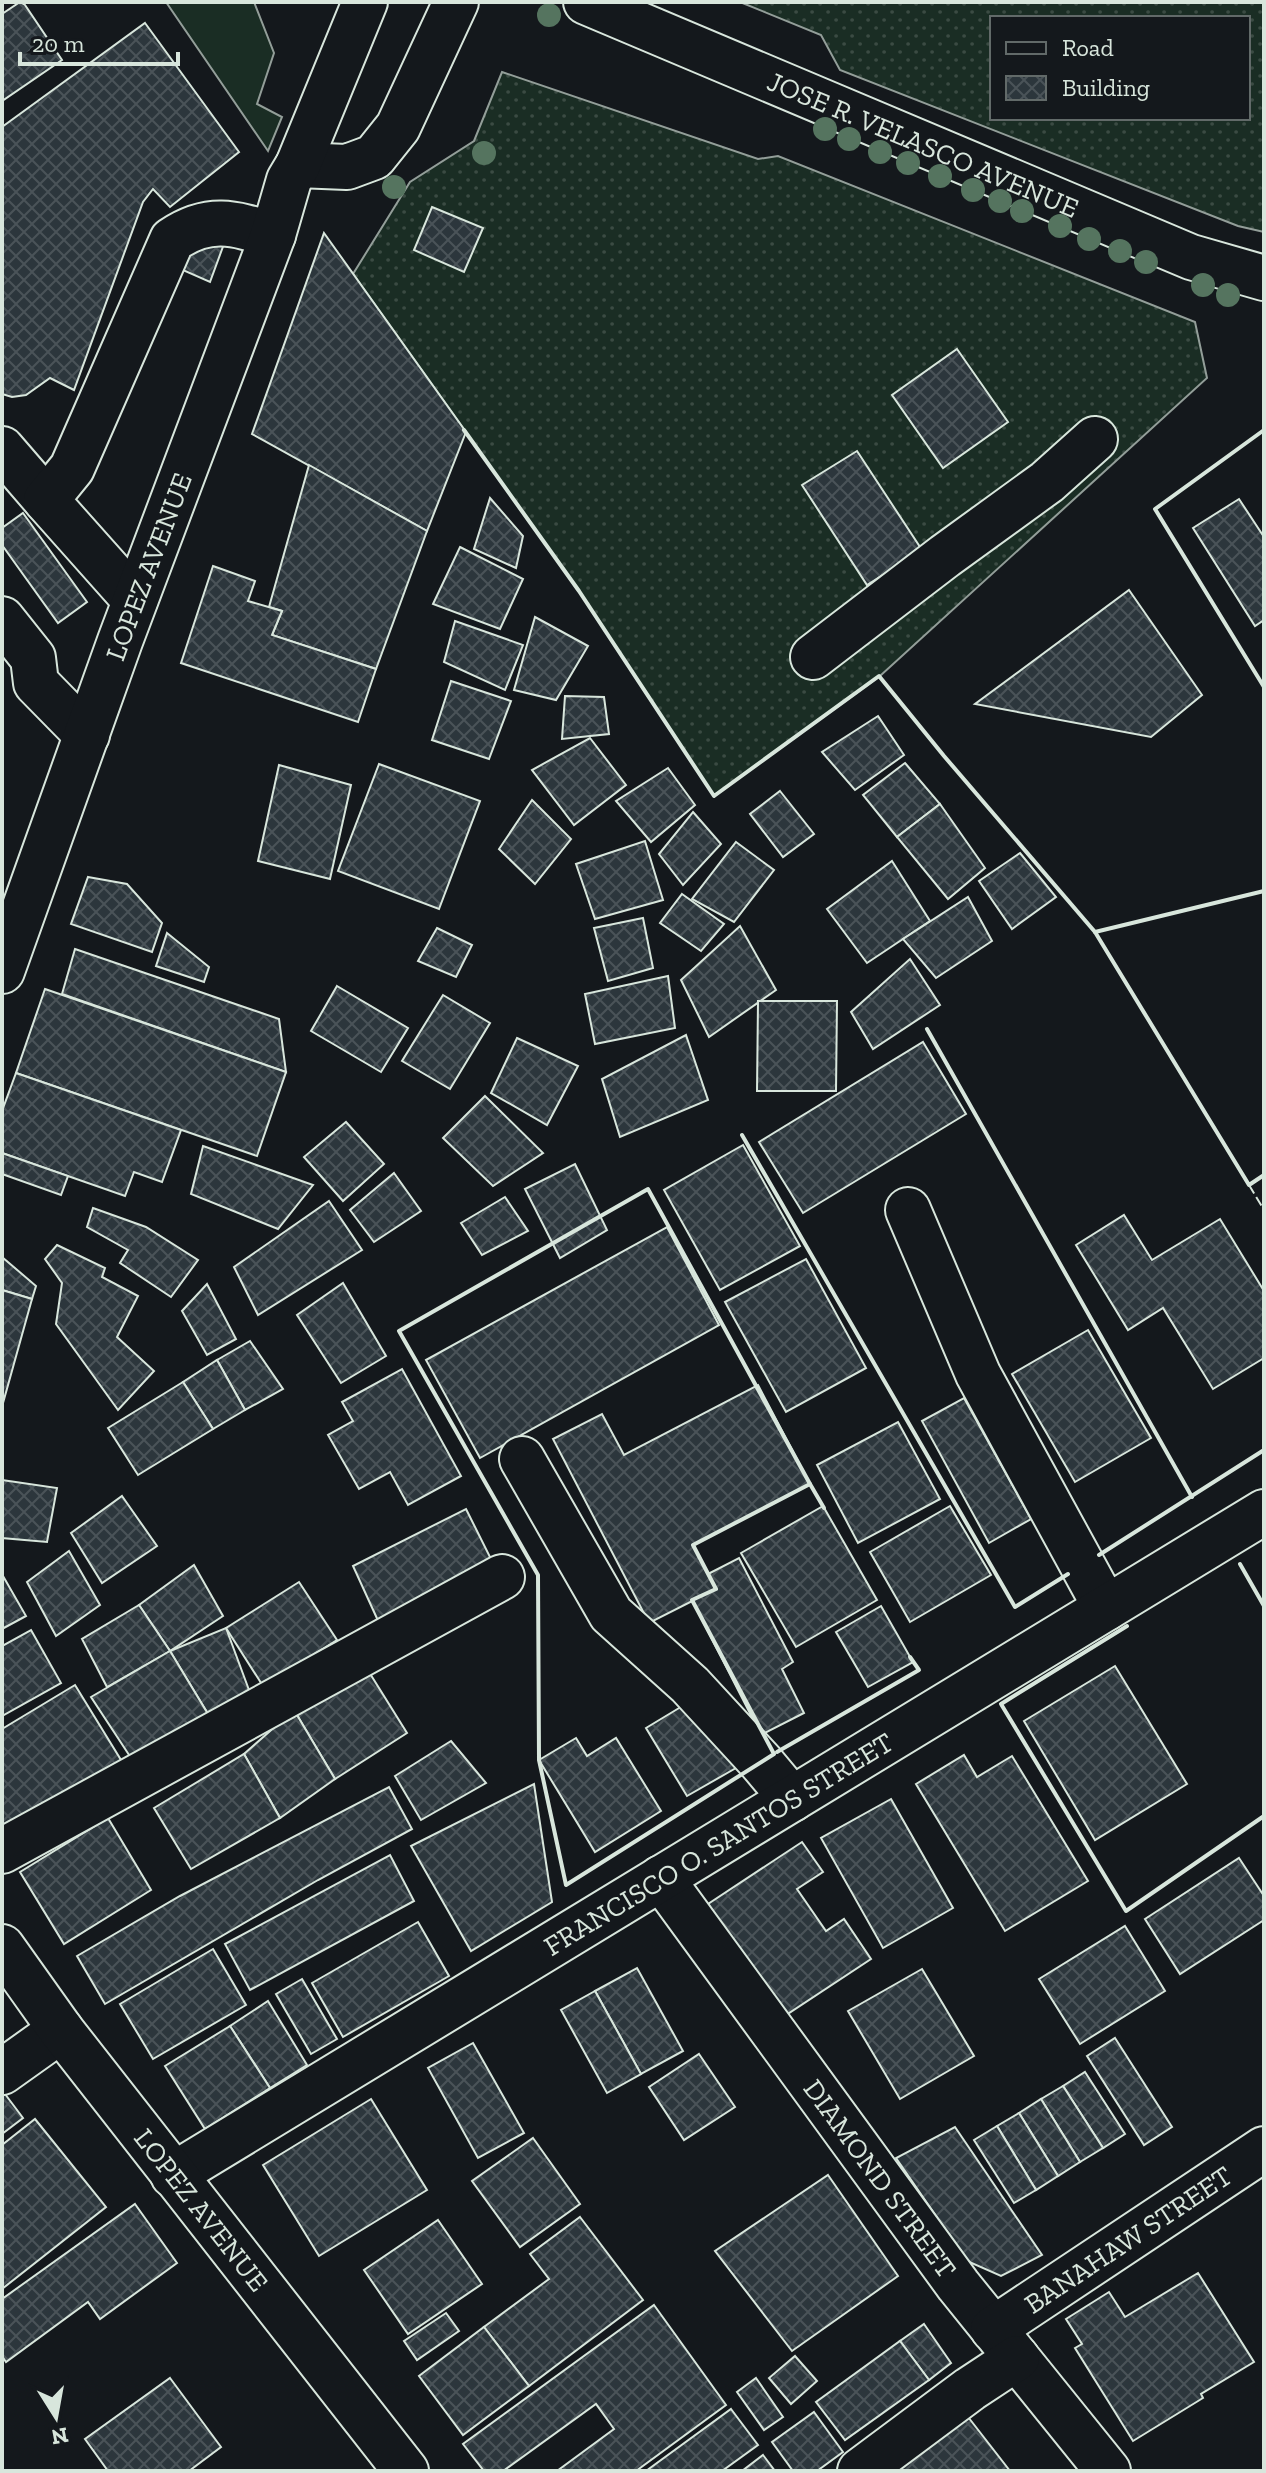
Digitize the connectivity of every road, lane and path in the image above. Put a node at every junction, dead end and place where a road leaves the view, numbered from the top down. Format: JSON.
{"nodes":[{"id":1,"x":365,"y":2,"type":"edge"},
{"id":2,"x":456,"y":2,"type":"edge"},
{"id":3,"x":586,"y":2,"type":"edge"},
{"id":4,"x":298,"y":165,"type":"junction"},
{"id":5,"x":273,"y":235,"type":"junction"},
{"id":6,"x":1264,"y":278,"type":"edge"},
{"id":7,"x":1095,"y":439,"type":"dead end"},
{"id":8,"x":2,"y":449,"type":"edge"},
{"id":9,"x":46,"y":500,"type":"junction"},
{"id":10,"x":135,"y":600,"type":"junction"},
{"id":11,"x":2,"y":619,"type":"edge"},
{"id":12,"x":813,"y":657,"type":"dead end"},
{"id":13,"x":87,"y":735,"type":"junction"},
{"id":14,"x":2,"y":971,"type":"edge"},
{"id":15,"x":908,"y":1210,"type":"dead end"},
{"id":16,"x":522,"y":1459,"type":"dead end"},
{"id":17,"x":1264,"y":1512,"type":"edge"},
{"id":18,"x":502,"y":1577,"type":"dead end"},
{"id":19,"x":1106,"y":1608,"type":"junction"},
{"id":20,"x":792,"y":1799,"type":"junction"},
{"id":21,"x":2,"y":1851,"type":"edge"},
{"id":22,"x":661,"y":1878,"type":"junction"},
{"id":23,"x":2,"y":1947,"type":"edge"},
{"id":24,"x":61,"y":2030,"type":"junction"},
{"id":25,"x":2,"y":2072,"type":"edge"},
{"id":26,"x":1264,"y":2149,"type":"edge"},
{"id":27,"x":173,"y":2175,"type":"junction"},
{"id":28,"x":1005,"y":2343,"type":"junction"},
{"id":29,"x":406,"y":2471,"type":"edge"},
{"id":30,"x":860,"y":2471,"type":"edge"},
{"id":31,"x":1108,"y":2471,"type":"edge"}],
"edges":[{"from":1,"to":4,"type":"main road","name":"LOPEZ AVENUE"},
{"from":2,"to":4,"type":"main road"},
{"from":3,"to":6,"type":"main road","name":"JOSE R. VELASCO AVENUE"},
{"from":4,"to":5,"type":"main road","name":"LOPEZ AVENUE"},
{"from":5,"to":9,"type":"main road"},
{"from":5,"to":10,"type":"main road","name":"LOPEZ AVENUE"},
{"from":7,"to":12,"type":"main road"},
{"from":8,"to":9,"type":"main road"},
{"from":9,"to":10,"type":"main road"},
{"from":10,"to":13,"type":"main road","name":"LOPEZ AVENUE"},
{"from":11,"to":13,"type":"main road"},
{"from":13,"to":14,"type":"main road","name":"LOPEZ AVENUE"},
{"from":15,"to":19,"type":"main road"},
{"from":16,"to":20,"type":"main road"},
{"from":17,"to":19,"type":"main road","name":"FRANCISCO O. SANTOS STREET"},
{"from":18,"to":21,"type":"main road"},
{"from":19,"to":20,"type":"main road","name":"FRANCISCO O. SANTOS STREET"},
{"from":20,"to":22,"type":"main road","name":"FRANCISCO O. SANTOS STREET"},
{"from":22,"to":27,"type":"main road","name":"FRANCISCO O. SANTOS STREET"},
{"from":22,"to":28,"type":"main road","name":"DIAMOND STREET"},
{"from":23,"to":24,"type":"main road","name":"LOPEZ AVENUE"},
{"from":24,"to":25,"type":"main road"},
{"from":24,"to":27,"type":"main road","name":"LOPEZ AVENUE"},
{"from":26,"to":28,"type":"main road","name":"BANAHAW STREET"},
{"from":27,"to":29,"type":"main road","name":"LOPEZ AVENUE"},
{"from":28,"to":30,"type":"main road","name":"BANAHAW STREET"},
{"from":28,"to":31,"type":"main road","name":"DIAMOND STREET"}]}
